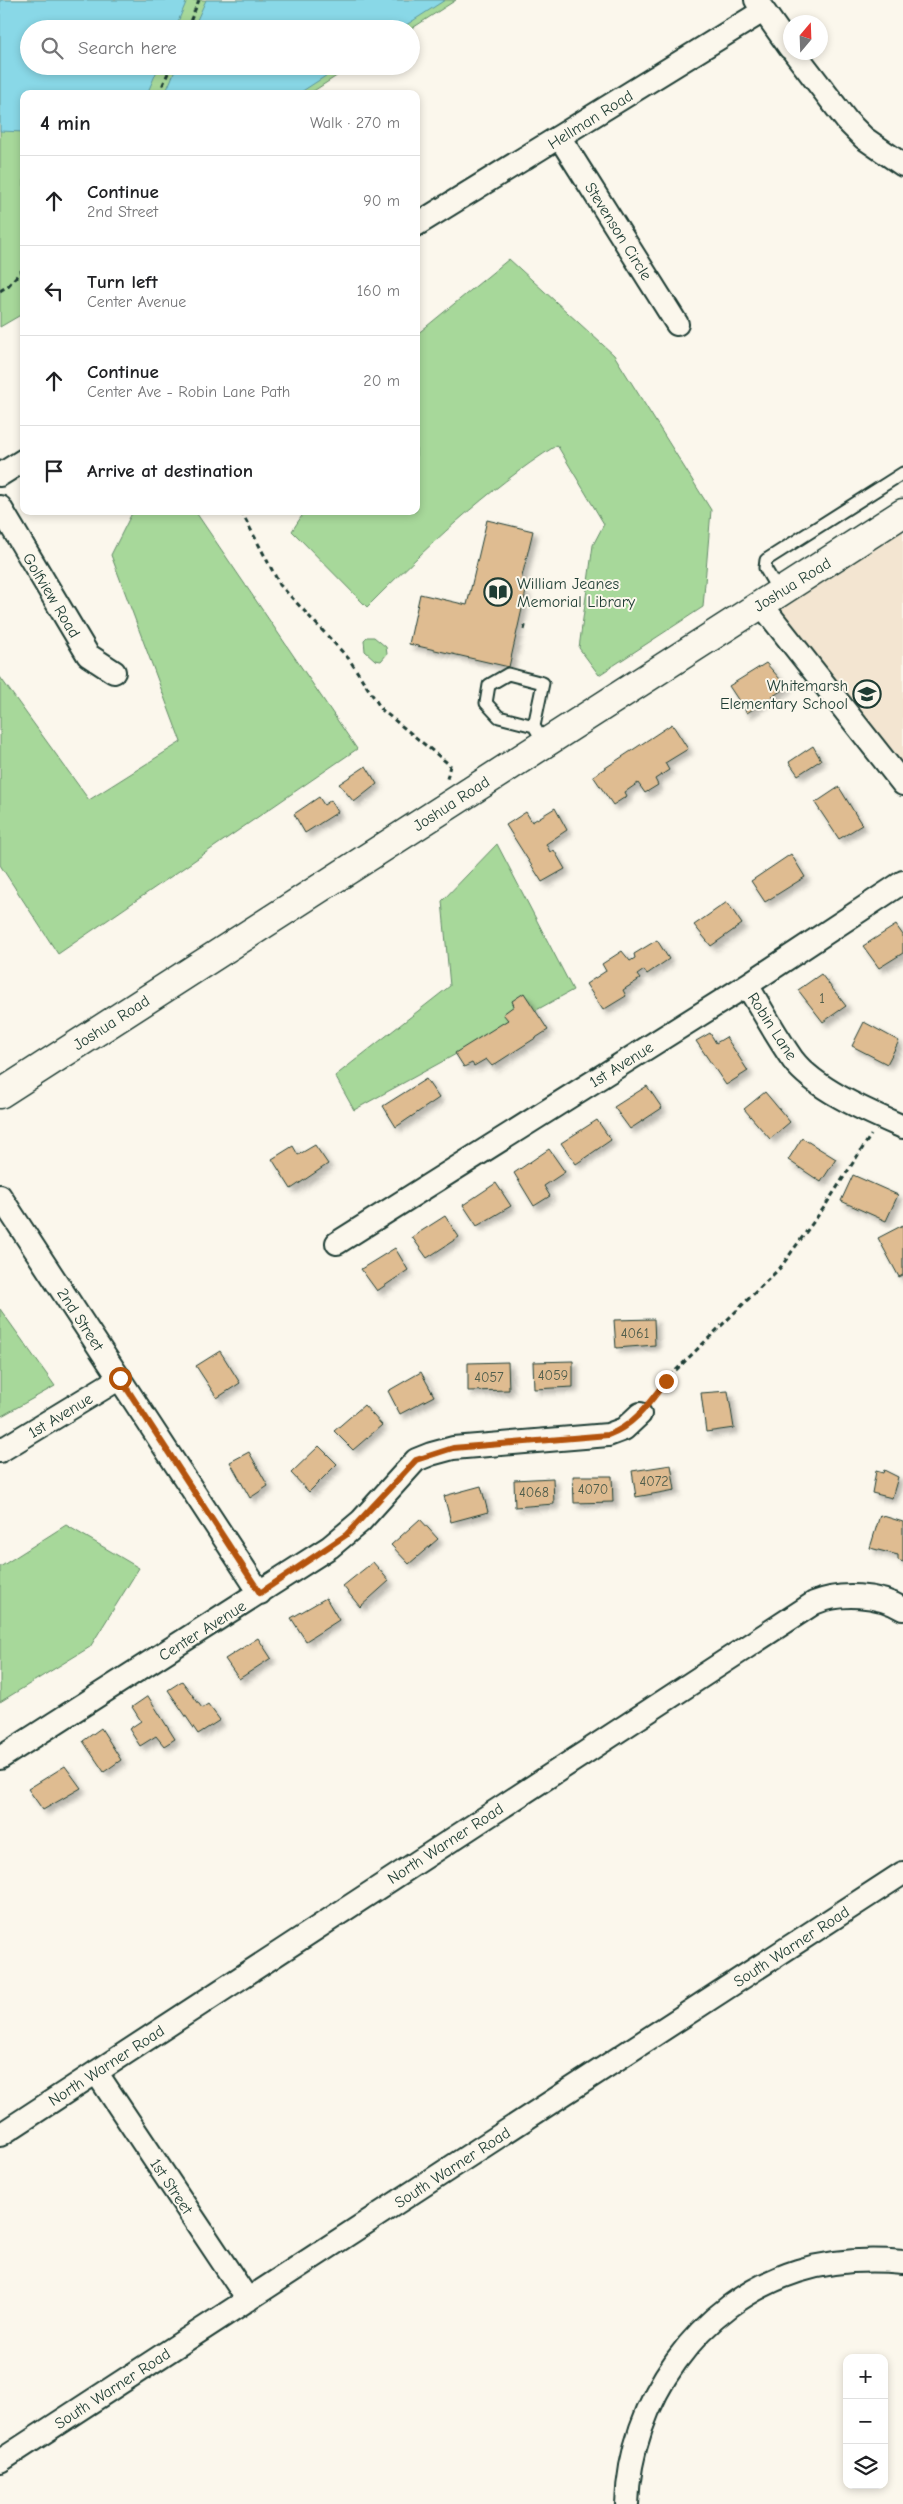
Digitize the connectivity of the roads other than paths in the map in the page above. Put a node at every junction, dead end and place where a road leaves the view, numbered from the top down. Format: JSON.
{"nodes":[{"id":1,"x":760,"y":5,"type":"edge"},
{"id":2,"x":783,"y":38,"type":"edge"},
{"id":3,"x":800,"y":60,"type":"edge"},
{"id":4,"x":560,"y":138,"type":"junction"},
{"id":5,"x":903,"y":165,"type":"edge"},
{"id":6,"x":420,"y":223,"type":"edge"},
{"id":7,"x":678,"y":324,"type":"dead end"},
{"id":8,"x":20,"y":462,"type":"edge"},
{"id":9,"x":903,"y":473,"type":"edge"},
{"id":10,"x":0,"y":475,"type":"edge"},
{"id":11,"x":0,"y":507,"type":"edge"},
{"id":12,"x":903,"y":513,"type":"edge"},
{"id":13,"x":770,"y":598,"type":"junction"},
{"id":14,"x":114,"y":672,"type":"dead end"},
{"id":15,"x":539,"y":735,"type":"junction"},
{"id":16,"x":903,"y":784,"type":"edge"},
{"id":17,"x":903,"y":882,"type":"edge"},
{"id":18,"x":747,"y":985,"type":"junction"},
{"id":19,"x":3,"y":1085,"type":"edge"},
{"id":20,"x":903,"y":1127,"type":"edge"},
{"id":21,"x":0,"y":1196,"type":"edge"},
{"id":22,"x":337,"y":1243,"type":"dead end"},
{"id":23,"x":120,"y":1378,"type":"junction"},
{"id":24,"x":640,"y":1414,"type":"road end"},
{"id":25,"x":0,"y":1451,"type":"edge"},
{"id":26,"x":260,"y":1593,"type":"junction"},
{"id":27,"x":903,"y":1609,"type":"edge"},
{"id":28,"x":0,"y":1758,"type":"edge"},
{"id":29,"x":903,"y":1873,"type":"edge"},
{"id":30,"x":96,"y":2072,"type":"junction"},
{"id":31,"x":0,"y":2135,"type":"edge"},
{"id":32,"x":903,"y":2262,"type":"edge"},
{"id":33,"x":248,"y":2300,"type":"junction"},
{"id":34,"x":0,"y":2461,"type":"edge"},
{"id":35,"x":627,"y":2504,"type":"edge"}],
"edges":[{"from":1,"to":2,"type":"street"},
{"from":1,"to":4,"type":"street","name":"Hellman Road"},
{"from":3,"to":5,"type":"street"},
{"from":4,"to":6,"type":"street","name":"Hellman Road"},
{"from":4,"to":7,"type":"street","name":"Stevenson Circle"},
{"from":8,"to":10,"type":"street"},
{"from":9,"to":13,"type":"lane"},
{"from":11,"to":14,"type":"street","name":"Golfview Road"},
{"from":12,"to":13,"type":"main road","name":"Joshua Road"},
{"from":13,"to":15,"type":"main road","name":"Joshua Road"},
{"from":13,"to":16,"type":"street"},
{"from":15,"to":15,"type":"lane"},
{"from":15,"to":19,"type":"main road","name":"Joshua Road"},
{"from":17,"to":18,"type":"street","name":"1st Avenue"},
{"from":18,"to":20,"type":"street","name":"Robin Lane"},
{"from":18,"to":22,"type":"street","name":"1st Avenue"},
{"from":21,"to":23,"type":"street","name":"2nd Street"},
{"from":23,"to":25,"type":"street","name":"1st Avenue"},
{"from":23,"to":26,"type":"street","name":"2nd Street"},
{"from":24,"to":26,"type":"street","name":"Center Avenue"},
{"from":26,"to":28,"type":"street","name":"Center Avenue"},
{"from":27,"to":30,"type":"street","name":"North Warner Road"},
{"from":29,"to":33,"type":"street","name":"South Warner Road"},
{"from":30,"to":31,"type":"street","name":"North Warner Road"},
{"from":30,"to":33,"type":"street","name":"1st Street"},
{"from":32,"to":35,"type":"street"},
{"from":33,"to":34,"type":"street","name":"South Warner Road"}]}
